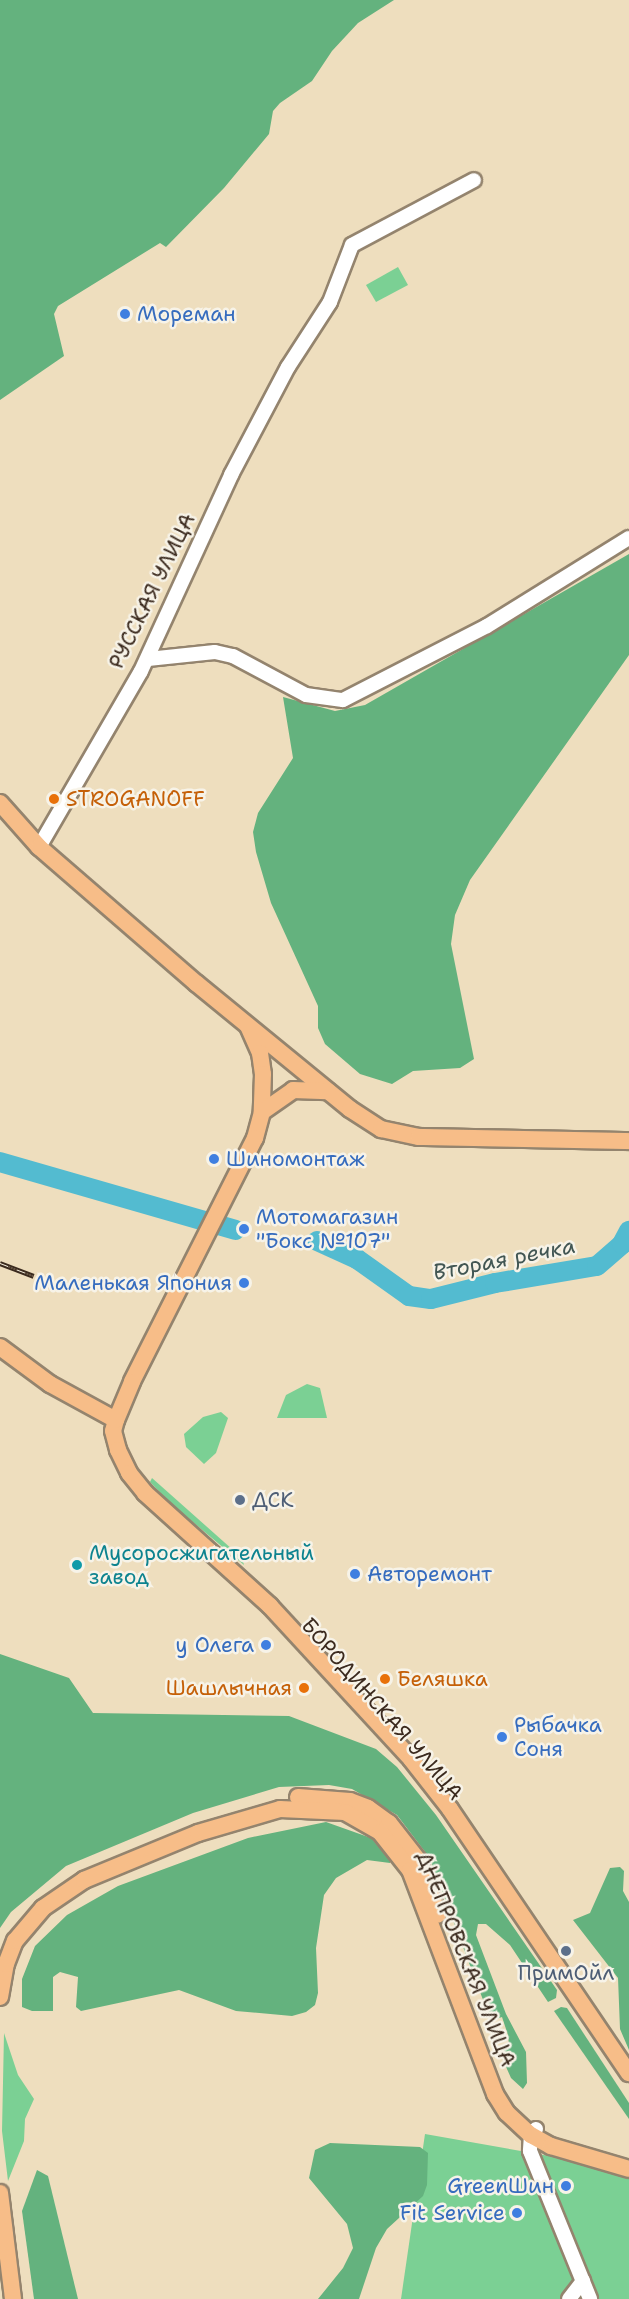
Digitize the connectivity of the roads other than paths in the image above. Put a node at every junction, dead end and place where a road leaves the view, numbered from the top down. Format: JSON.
{"nodes":[{"id":1,"x":474,"y":180,"type":"dead end"},
{"id":2,"x":628,"y":538,"type":"edge"},
{"id":3,"x":147,"y":659,"type":"junction"},
{"id":4,"x":0,"y":803,"type":"edge"},
{"id":5,"x":39,"y":847,"type":"junction"},
{"id":6,"x":248,"y":1026,"type":"junction"},
{"id":7,"x":330,"y":1091,"type":"junction"},
{"id":8,"x":262,"y":1112,"type":"junction"},
{"id":9,"x":629,"y":1141,"type":"edge"},
{"id":10,"x":0,"y":1347,"type":"edge"},
{"id":11,"x":112,"y":1418,"type":"junction"},
{"id":12,"x":0,"y":1957,"type":"edge"},
{"id":13,"x":0,"y":1997,"type":"edge"},
{"id":14,"x":629,"y":2073,"type":"edge"},
{"id":15,"x":629,"y":2086,"type":"edge"},
{"id":16,"x":533,"y":2132,"type":"junction"},
{"id":17,"x":629,"y":2158,"type":"edge"},
{"id":18,"x":629,"y":2169,"type":"edge"},
{"id":19,"x":0,"y":2193,"type":"edge"},
{"id":20,"x":0,"y":2247,"type":"edge"},
{"id":21,"x":583,"y":2280,"type":"junction"},
{"id":22,"x":6,"y":2299,"type":"edge"},
{"id":23,"x":13,"y":2299,"type":"edge"},
{"id":24,"x":569,"y":2299,"type":"edge"},
{"id":25,"x":590,"y":2299,"type":"edge"}],
"edges":[{"from":1,"to":3,"type":"street","name":"РУССКАЯ УЛИЦА"},
{"from":2,"to":3,"type":"street"},
{"from":3,"to":5,"type":"street","name":"РУССКАЯ УЛИЦА"},
{"from":4,"to":5,"type":"main road"},
{"from":5,"to":6,"type":"main road"},
{"from":6,"to":7,"type":"main road"},
{"from":6,"to":8,"type":"main road"},
{"from":7,"to":8,"type":"main road"},
{"from":7,"to":9,"type":"main road"},
{"from":8,"to":11,"type":"main road"},
{"from":10,"to":11,"type":"main road"},
{"from":11,"to":14,"type":"main road","name":"БОРОДИНСКАЯ УЛИЦА"},
{"from":11,"to":15,"type":"main road","name":"БОРОДИНСКАЯ УЛИЦА"},
{"from":12,"to":16,"type":"main road","name":"ДНЕПРОВСКАЯ УЛИЦА"},
{"from":13,"to":16,"type":"main road","name":"ДНЕПРОВСКАЯ УЛИЦА"},
{"from":16,"to":17,"type":"main road","name":"ДНЕПРОВСКАЯ УЛИЦА"},
{"from":16,"to":18,"type":"main road","name":"ДНЕПРОВСКАЯ УЛИЦА"},
{"from":16,"to":21,"type":"street"},
{"from":19,"to":23,"type":"main road"},
{"from":20,"to":22,"type":"main road"},
{"from":21,"to":24,"type":"street"},
{"from":21,"to":25,"type":"street"}]}
